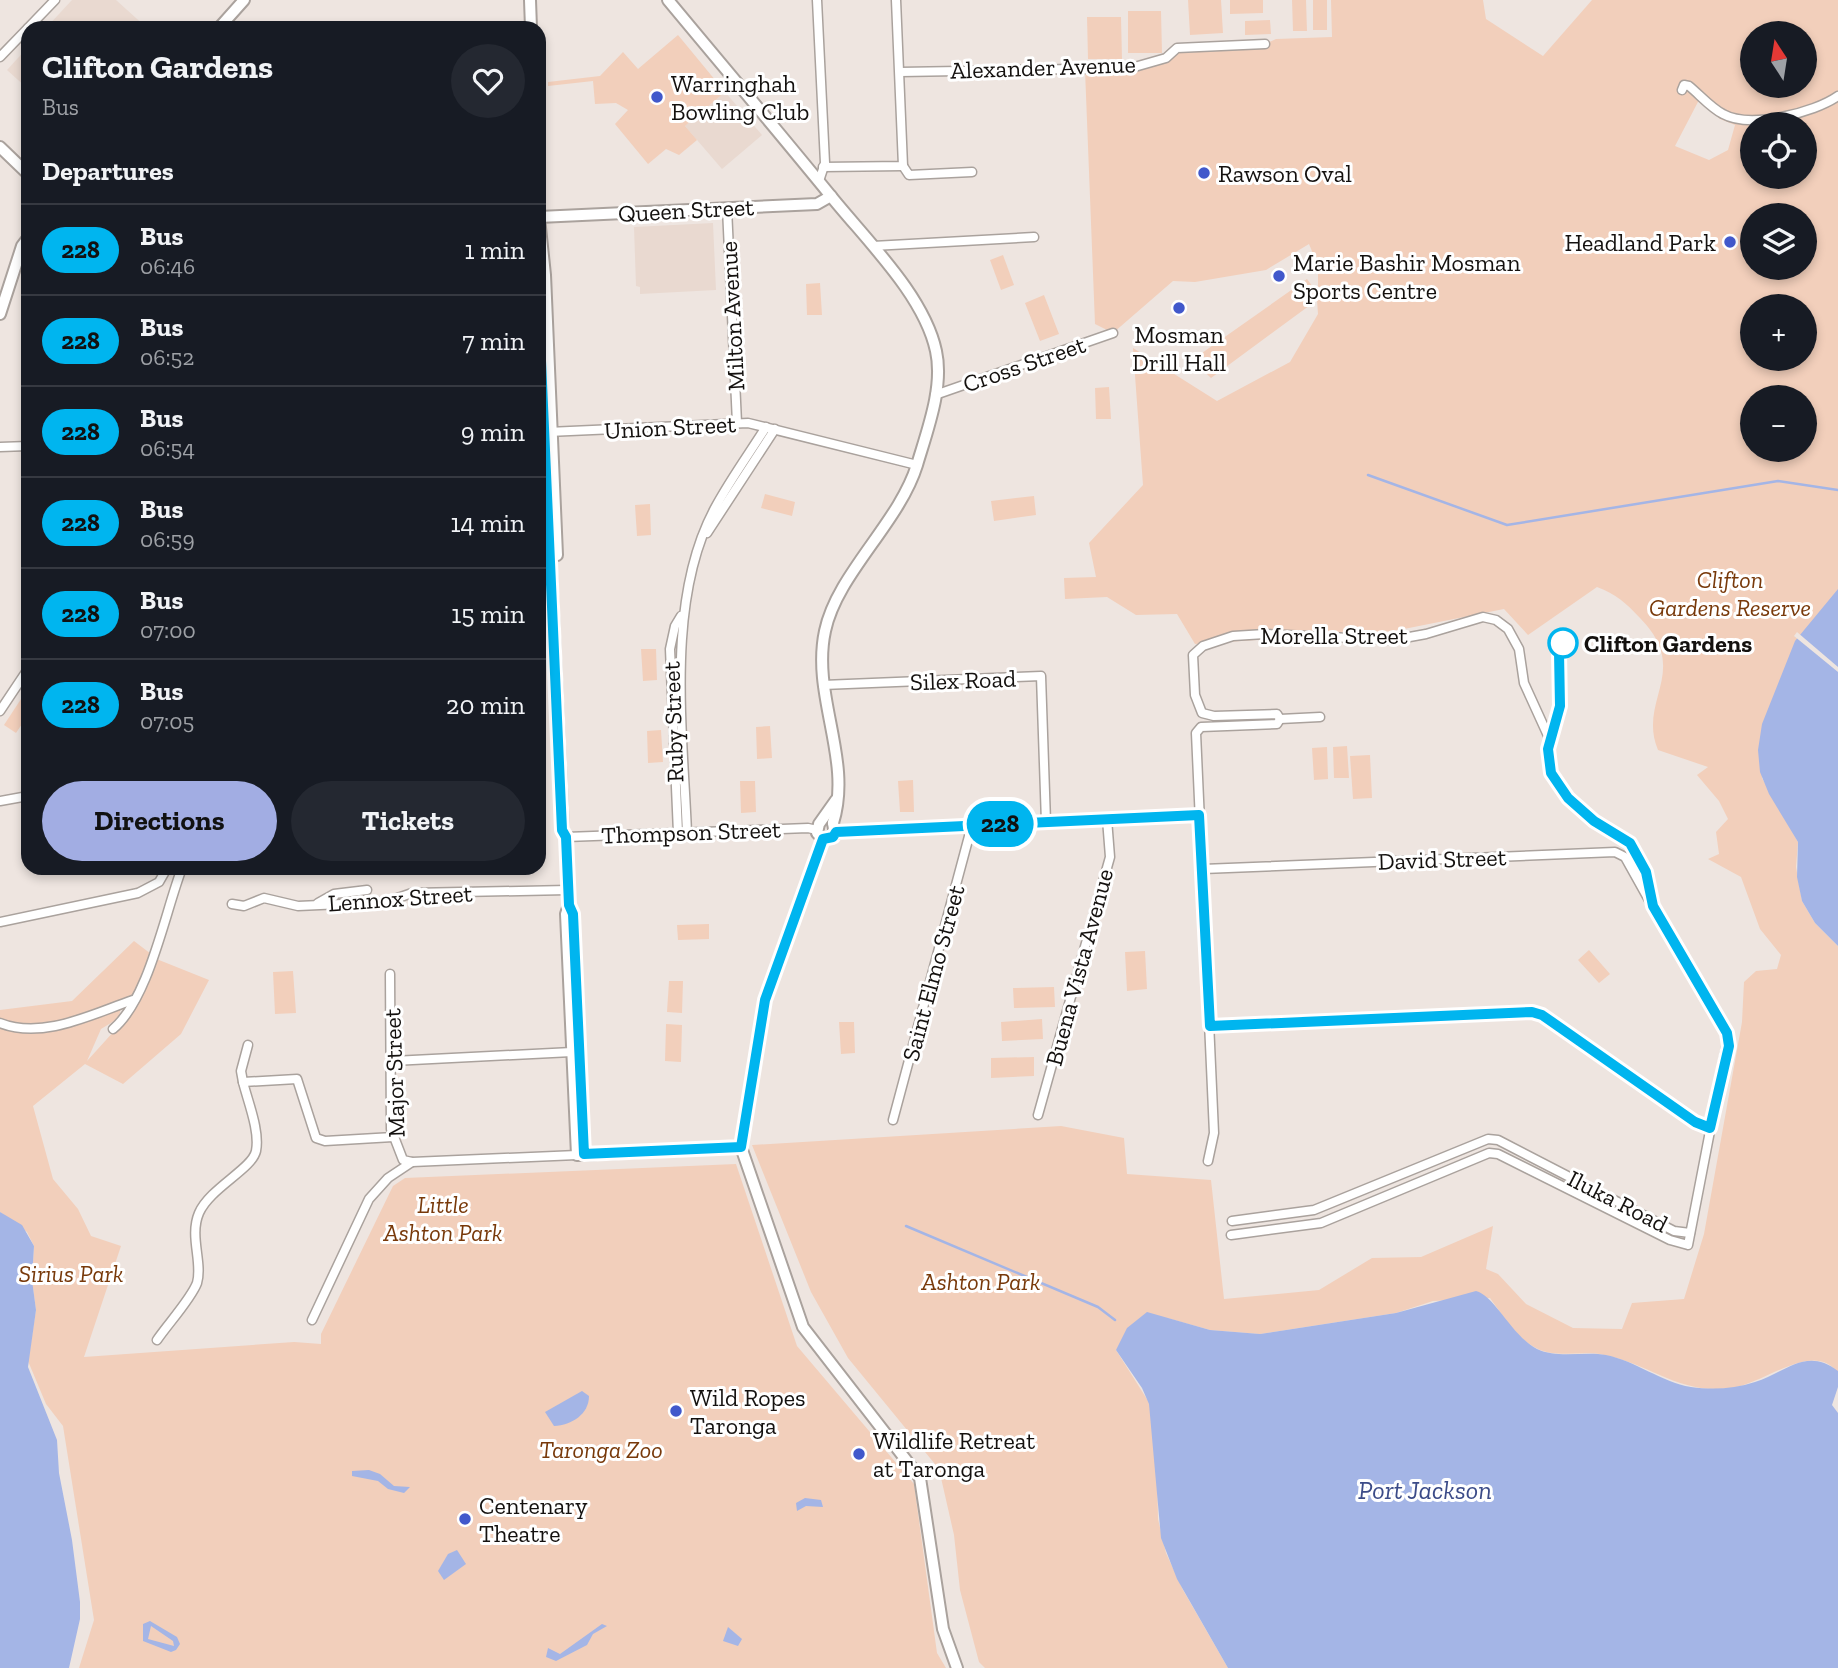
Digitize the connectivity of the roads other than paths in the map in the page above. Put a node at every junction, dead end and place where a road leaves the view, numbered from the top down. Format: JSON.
{"nodes":[{"id":1,"x":55,"y":0,"type":"edge"},
{"id":2,"x":244,"y":0,"type":"edge"},
{"id":3,"x":530,"y":0,"type":"edge"},
{"id":4,"x":668,"y":0,"type":"edge"},
{"id":5,"x":817,"y":0,"type":"edge"},
{"id":6,"x":896,"y":0,"type":"edge"},
{"id":7,"x":35,"y":21,"type":"edge"},
{"id":8,"x":225,"y":21,"type":"edge"},
{"id":9,"x":531,"y":21,"type":"edge"},
{"id":10,"x":21,"y":35,"type":"edge"},
{"id":11,"x":1265,"y":44,"type":"dead end"},
{"id":12,"x":0,"y":57,"type":"edge"},
{"id":13,"x":900,"y":72,"type":"junction"},
{"id":14,"x":1682,"y":90,"type":"dead end"},
{"id":15,"x":1838,"y":96,"type":"edge"},
{"id":16,"x":0,"y":147,"type":"edge"},
{"id":17,"x":903,"y":166,"type":"junction"},
{"id":18,"x":21,"y":167,"type":"edge"},
{"id":19,"x":822,"y":167,"type":"junction"},
{"id":20,"x":972,"y":172,"type":"dead end"},
{"id":21,"x":818,"y":181,"type":"junction"},
{"id":22,"x":831,"y":196,"type":"junction"},
{"id":23,"x":727,"y":208,"type":"junction"},
{"id":24,"x":546,"y":217,"type":"edge"},
{"id":25,"x":1034,"y":237,"type":"dead end"},
{"id":26,"x":873,"y":246,"type":"junction"},
{"id":27,"x":21,"y":249,"type":"edge"},
{"id":28,"x":0,"y":314,"type":"edge"},
{"id":29,"x":1113,"y":333,"type":"dead end"},
{"id":30,"x":546,"y":340,"type":"edge"},
{"id":31,"x":935,"y":395,"type":"junction"},
{"id":32,"x":546,"y":406,"type":"edge"},
{"id":33,"x":737,"y":423,"type":"junction"},
{"id":34,"x":771,"y":428,"type":"junction"},
{"id":35,"x":548,"y":432,"type":"junction"},
{"id":36,"x":21,"y":446,"type":"edge"},
{"id":37,"x":0,"y":447,"type":"edge"},
{"id":38,"x":917,"y":465,"type":"junction"},
{"id":39,"x":554,"y":646,"type":"junction"},
{"id":40,"x":546,"y":647,"type":"edge"},
{"id":41,"x":21,"y":680,"type":"edge"},
{"id":42,"x":823,"y":685,"type":"junction"},
{"id":43,"x":0,"y":711,"type":"edge"},
{"id":44,"x":1320,"y":717,"type":"dead end"},
{"id":45,"x":1280,"y":719,"type":"junction"},
{"id":46,"x":21,"y":797,"type":"edge"},
{"id":47,"x":0,"y":801,"type":"edge"},
{"id":48,"x":1199,"y":815,"type":"junction"},
{"id":49,"x":1107,"y":819,"type":"junction"},
{"id":50,"x":1046,"y":822,"type":"junction"},
{"id":51,"x":972,"y":825,"type":"junction"},
{"id":52,"x":827,"y":829,"type":"junction"},
{"id":53,"x":682,"y":833,"type":"junction"},
{"id":54,"x":566,"y":837,"type":"junction"},
{"id":55,"x":1203,"y":869,"type":"junction"},
{"id":56,"x":163,"y":875,"type":"edge"},
{"id":57,"x":180,"y":875,"type":"edge"},
{"id":58,"x":367,"y":890,"type":"dead end"},
{"id":59,"x":568,"y":890,"type":"junction"},
{"id":60,"x":232,"y":904,"type":"dead end"},
{"id":61,"x":316,"y":905,"type":"junction"},
{"id":62,"x":569,"y":905,"type":"junction"},
{"id":63,"x":1653,"y":906,"type":"junction"},
{"id":64,"x":0,"y":922,"type":"edge"},
{"id":65,"x":390,"y":974,"type":"dead end"},
{"id":66,"x":133,"y":1000,"type":"junction"},
{"id":67,"x":0,"y":1023,"type":"edge"},
{"id":68,"x":1210,"y":1026,"type":"junction"},
{"id":69,"x":113,"y":1029,"type":"dead end"},
{"id":70,"x":248,"y":1045,"type":"dead end"},
{"id":71,"x":572,"y":1052,"type":"junction"},
{"id":72,"x":393,"y":1061,"type":"junction"},
{"id":73,"x":243,"y":1082,"type":"junction"},
{"id":74,"x":1038,"y":1115,"type":"dead end"},
{"id":75,"x":893,"y":1120,"type":"dead end"},
{"id":76,"x":1710,"y":1128,"type":"junction"},
{"id":77,"x":393,"y":1137,"type":"junction"},
{"id":78,"x":741,"y":1147,"type":"junction"},
{"id":79,"x":580,"y":1154,"type":"junction"},
{"id":80,"x":1208,"y":1161,"type":"dead end"},
{"id":81,"x":412,"y":1162,"type":"junction"},
{"id":82,"x":1232,"y":1221,"type":"dead end"},
{"id":83,"x":1690,"y":1233,"type":"junction"},
{"id":84,"x":1231,"y":1235,"type":"dead end"},
{"id":85,"x":312,"y":1320,"type":"dead end"},
{"id":86,"x":157,"y":1340,"type":"dead end"},
{"id":87,"x":957,"y":1668,"type":"edge"}],
"edges":[{"from":1,"to":7,"type":"street"},
{"from":2,"to":8,"type":"street"},
{"from":3,"to":9,"type":"street"},
{"from":4,"to":21,"type":"street"},
{"from":5,"to":19,"type":"street"},
{"from":6,"to":13,"type":"street"},
{"from":10,"to":12,"type":"street"},
{"from":11,"to":13,"type":"street","name":"Alexander Avenue"},
{"from":13,"to":17,"type":"street"},
{"from":14,"to":15,"type":"street"},
{"from":16,"to":18,"type":"street"},
{"from":17,"to":19,"type":"street"},
{"from":17,"to":20,"type":"street"},
{"from":19,"to":21,"type":"street"},
{"from":21,"to":22,"type":"street"},
{"from":22,"to":23,"type":"street","name":"Queen Street"},
{"from":22,"to":26,"type":"street"},
{"from":23,"to":24,"type":"street","name":"Queen Street"},
{"from":23,"to":33,"type":"street","name":"Milton Avenue"},
{"from":25,"to":26,"type":"street"},
{"from":26,"to":31,"type":"street"},
{"from":27,"to":28,"type":"street"},
{"from":29,"to":31,"type":"street","name":"Cross Street"},
{"from":30,"to":35,"type":"street"},
{"from":31,"to":38,"type":"street"},
{"from":32,"to":35,"type":"street"},
{"from":33,"to":34,"type":"street","name":"Union Street"},
{"from":33,"to":35,"type":"street","name":"Union Street"},
{"from":34,"to":38,"type":"street","name":"Union Street"},
{"from":34,"to":53,"type":"street","name":"Ruby Street"},
{"from":35,"to":39,"type":"street"},
{"from":35,"to":54,"type":"street"},
{"from":36,"to":37,"type":"street"},
{"from":38,"to":42,"type":"street"},
{"from":39,"to":40,"type":"street"},
{"from":39,"to":54,"type":"street"},
{"from":41,"to":43,"type":"street"},
{"from":42,"to":50,"type":"street","name":"Silex Road"},
{"from":42,"to":52,"type":"street"},
{"from":44,"to":45,"type":"street"},
{"from":45,"to":48,"type":"street"},
{"from":45,"to":63,"type":"street","name":"Morella Street"},
{"from":46,"to":47,"type":"street"},
{"from":48,"to":49,"type":"street","name":"Thompson Street"},
{"from":48,"to":55,"type":"street"},
{"from":49,"to":50,"type":"street","name":"Thompson Street"},
{"from":49,"to":74,"type":"street","name":"Buena Vista Avenue"},
{"from":50,"to":51,"type":"street","name":"Thompson Street"},
{"from":51,"to":52,"type":"street","name":"Thompson Street"},
{"from":51,"to":75,"type":"street","name":"Saint Elmo Street"},
{"from":52,"to":53,"type":"street","name":"Thompson Street"},
{"from":52,"to":78,"type":"street"},
{"from":53,"to":54,"type":"street","name":"Thompson Street"},
{"from":54,"to":59,"type":"street"},
{"from":55,"to":63,"type":"street","name":"David Street"},
{"from":55,"to":68,"type":"street"},
{"from":56,"to":64,"type":"street"},
{"from":57,"to":66,"type":"street"},
{"from":58,"to":61,"type":"street","name":"Lennox Street"},
{"from":59,"to":61,"type":"street","name":"Lennox Street"},
{"from":59,"to":62,"type":"street"},
{"from":60,"to":61,"type":"street","name":"Lennox Street"},
{"from":62,"to":71,"type":"street"},
{"from":62,"to":79,"type":"street"},
{"from":63,"to":76,"type":"street","name":"Morella Street"},
{"from":65,"to":72,"type":"street","name":"Major Street"},
{"from":66,"to":67,"type":"street"},
{"from":66,"to":69,"type":"street"},
{"from":68,"to":76,"type":"street"},
{"from":68,"to":80,"type":"street"},
{"from":70,"to":73,"type":"street"},
{"from":71,"to":72,"type":"street"},
{"from":71,"to":79,"type":"street"},
{"from":72,"to":77,"type":"street","name":"Major Street"},
{"from":73,"to":77,"type":"street"},
{"from":73,"to":86,"type":"street"},
{"from":76,"to":83,"type":"street","name":"Morella Street"},
{"from":77,"to":81,"type":"street","name":"Major Street"},
{"from":78,"to":79,"type":"street"},
{"from":78,"to":87,"type":"street"},
{"from":79,"to":81,"type":"street"},
{"from":81,"to":85,"type":"street"},
{"from":82,"to":83,"type":"street","name":"Iluka Road"},
{"from":83,"to":84,"type":"street","name":"Iluka Road"}]}
